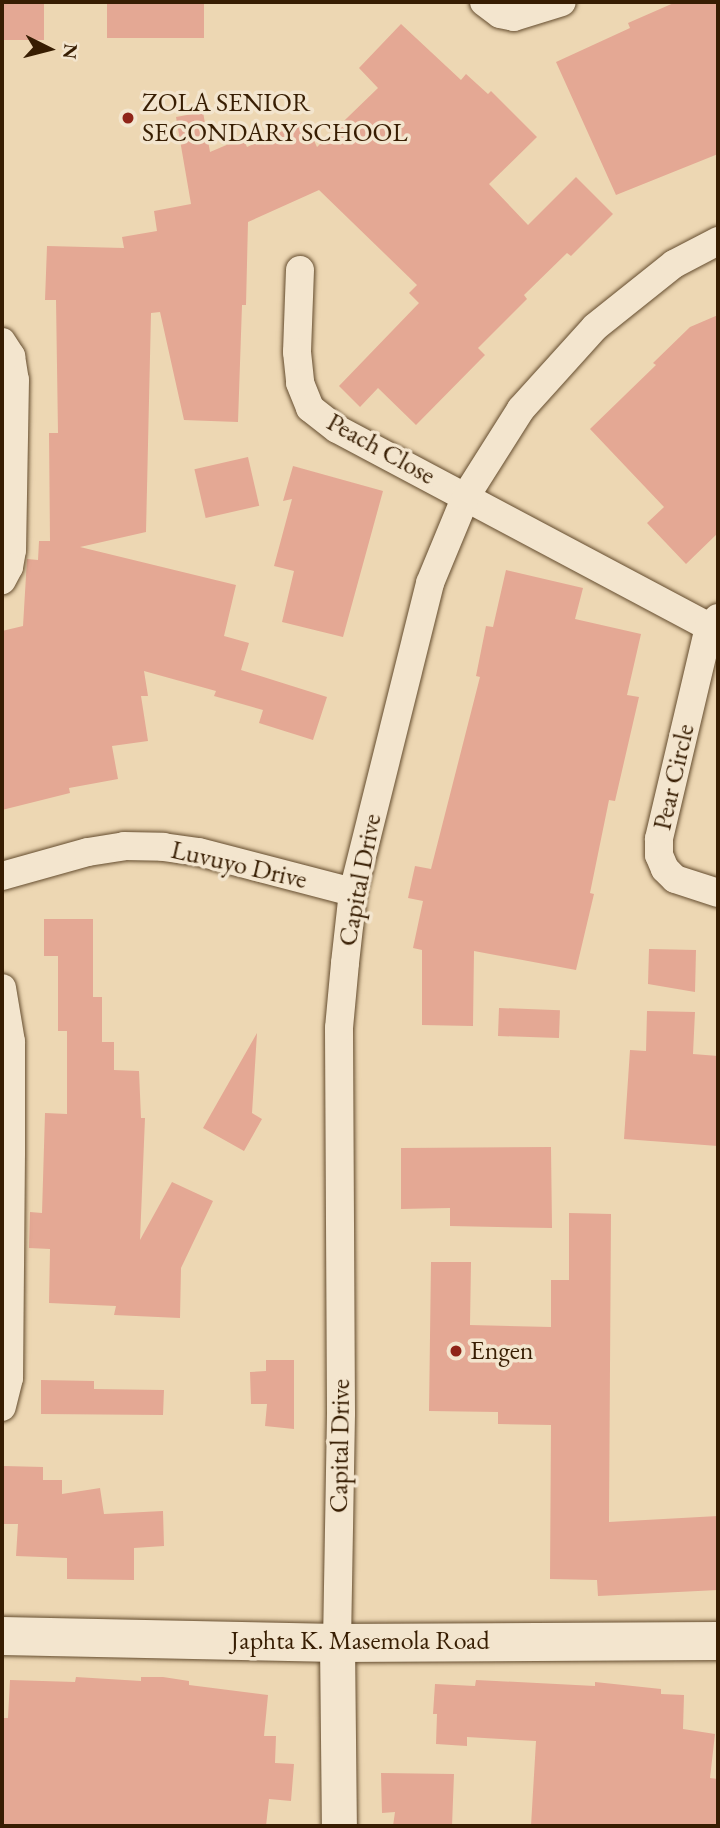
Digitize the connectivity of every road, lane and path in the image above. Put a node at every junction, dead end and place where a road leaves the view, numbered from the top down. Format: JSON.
{"nodes":[{"id":1,"x":484,"y":2,"type":"edge"},
{"id":2,"x":562,"y":2,"type":"edge"},
{"id":3,"x":718,"y":241,"type":"edge"},
{"id":4,"x":300,"y":270,"type":"dead end"},
{"id":5,"x":2,"y":342,"type":"edge"},
{"id":6,"x":466,"y":496,"type":"junction"},
{"id":7,"x":2,"y":580,"type":"edge"},
{"id":8,"x":714,"y":622,"type":"edge"},
{"id":9,"x":2,"y":876,"type":"edge"},
{"id":10,"x":353,"y":892,"type":"junction"},
{"id":11,"x":718,"y":893,"type":"edge"},
{"id":12,"x":2,"y":988,"type":"edge"},
{"id":13,"x":6,"y":1154,"type":"edge"},
{"id":14,"x":2,"y":1408,"type":"edge"},
{"id":15,"x":2,"y":1636,"type":"edge"},
{"id":16,"x":718,"y":1641,"type":"edge"},
{"id":17,"x":337,"y":1643,"type":"junction"},
{"id":18,"x":339,"y":1826,"type":"edge"}],
"edges":[{"from":1,"to":2,"type":"street"},
{"from":3,"to":6,"type":"street","name":"Capital Drive"},
{"from":4,"to":6,"type":"street","name":"Peach Close"},
{"from":5,"to":7,"type":"street"},
{"from":6,"to":8,"type":"street","name":"Pear Circle"},
{"from":6,"to":10,"type":"street","name":"Capital Drive"},
{"from":8,"to":11,"type":"street","name":"Pear Circle"},
{"from":9,"to":10,"type":"street","name":"Luvuyo Drive"},
{"from":10,"to":17,"type":"street","name":"Capital Drive"},
{"from":12,"to":13,"type":"street"},
{"from":13,"to":14,"type":"street"},
{"from":15,"to":17,"type":"main road","name":"Japhta K. Masemola Road"},
{"from":16,"to":17,"type":"main road","name":"Japhta K. Masemola Road"},
{"from":17,"to":18,"type":"street"}]}
